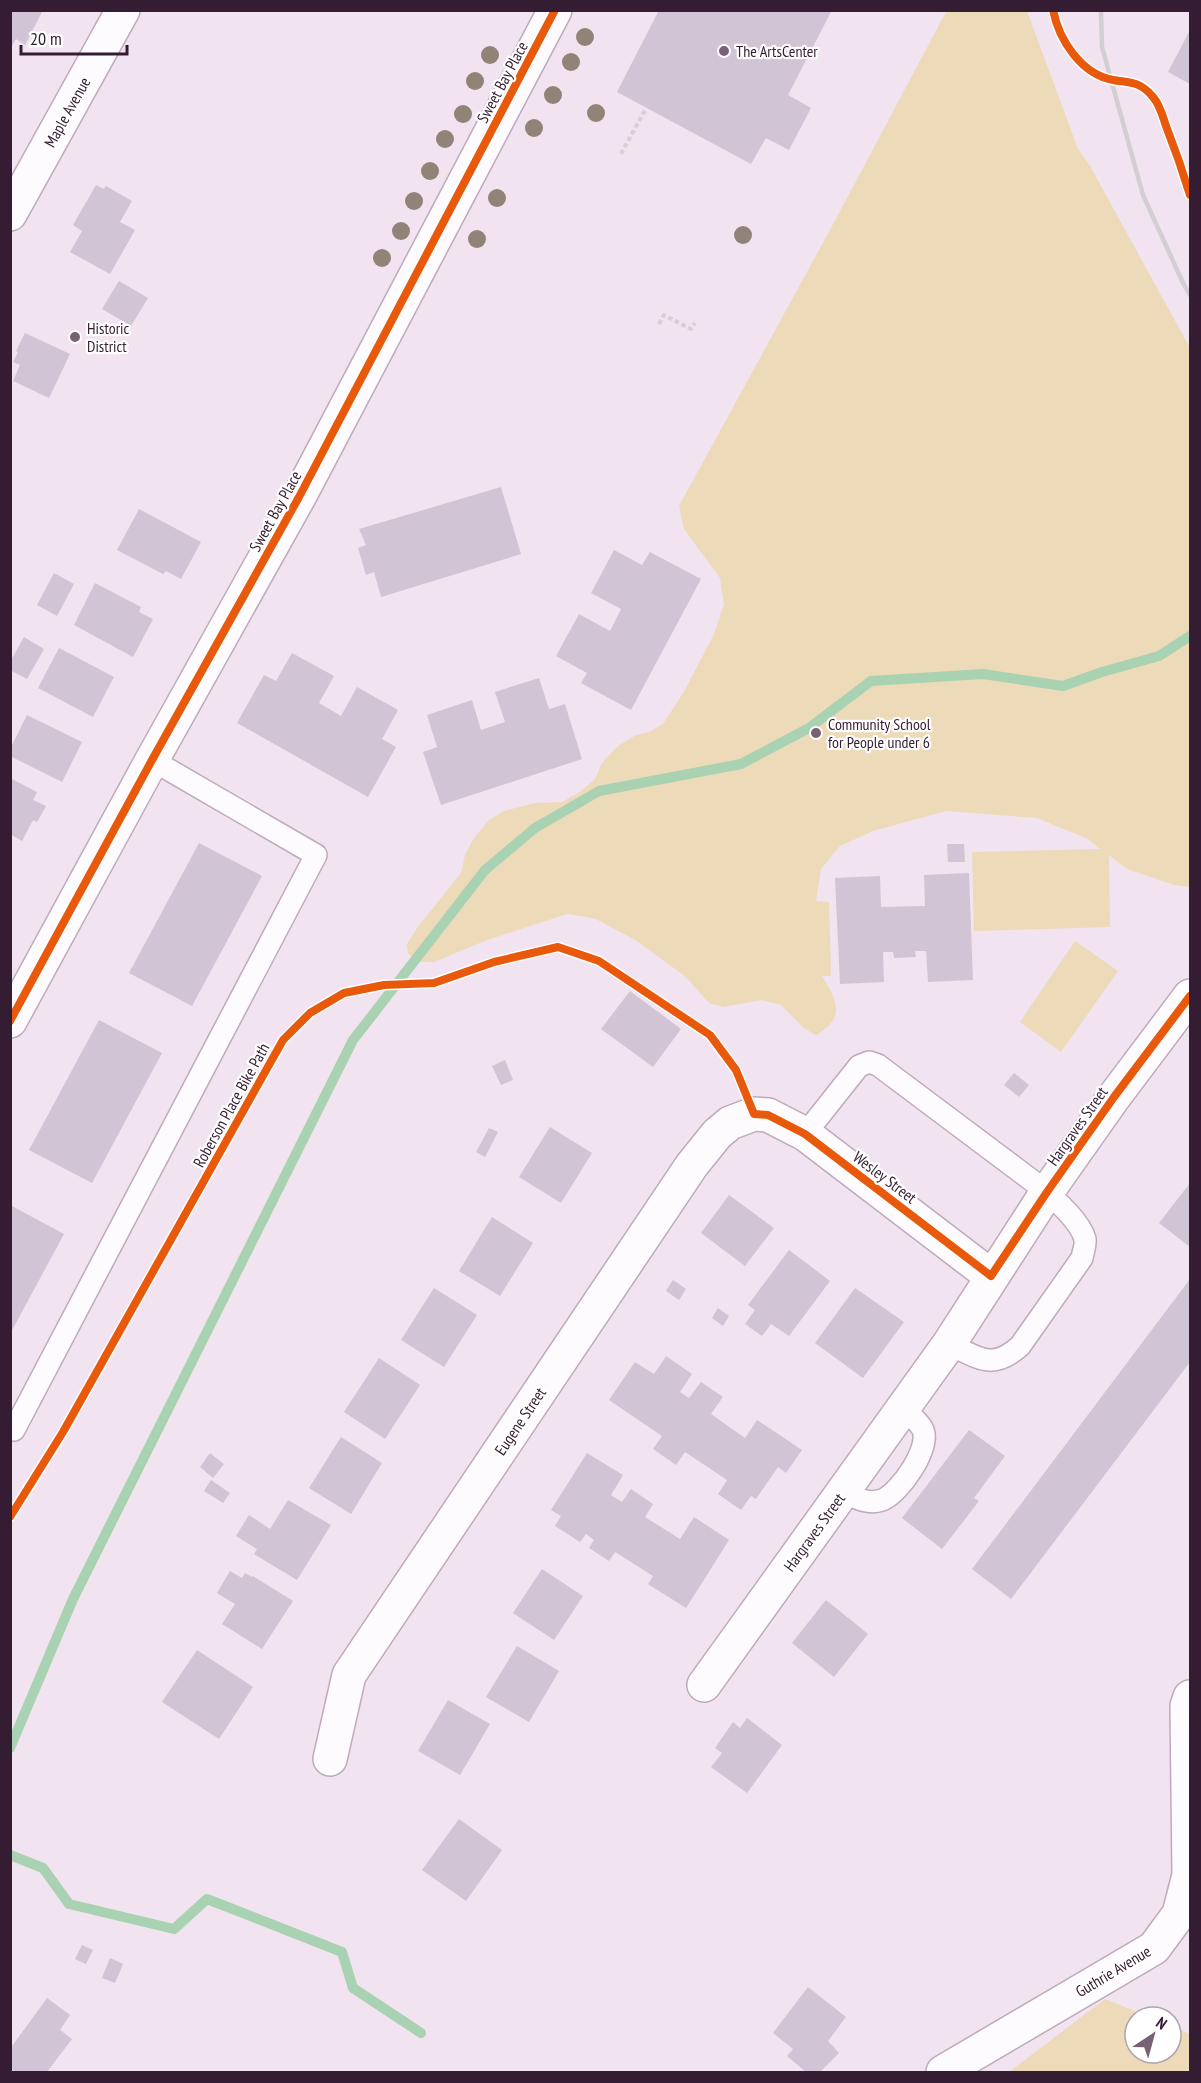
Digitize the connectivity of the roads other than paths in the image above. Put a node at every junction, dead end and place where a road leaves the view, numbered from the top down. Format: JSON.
{"nodes":[{"id":1,"x":123,"y":10,"type":"edge"},
{"id":2,"x":555,"y":10,"type":"edge"},
{"id":3,"x":10,"y":214,"type":"edge"},
{"id":4,"x":152,"y":760,"type":"junction"},
{"id":5,"x":1191,"y":996,"type":"edge"},
{"id":6,"x":10,"y":1021,"type":"edge"},
{"id":7,"x":754,"y":1114,"type":"joint"},
{"id":8,"x":806,"y":1134,"type":"junction"},
{"id":9,"x":1047,"y":1192,"type":"junction"},
{"id":10,"x":992,"y":1276,"type":"junction"},
{"id":11,"x":949,"y":1344,"type":"junction"},
{"id":12,"x":10,"y":1428,"type":"edge"},
{"id":13,"x":704,"y":1685,"type":"dead end"},
{"id":14,"x":1191,"y":1697,"type":"edge"},
{"id":15,"x":330,"y":1759,"type":"dead end"},
{"id":16,"x":942,"y":2073,"type":"edge"}],
"edges":[{"from":1,"to":3,"type":"street","name":"Maple Avenue"},
{"from":2,"to":4,"type":"street","name":"Sweet Bay Place"},
{"from":4,"to":6,"type":"street","name":"Sweet Bay Place"},
{"from":4,"to":12,"type":"lane"},
{"from":5,"to":9,"type":"street","name":"Hargraves Street"},
{"from":7,"to":8,"type":"street","name":"Wesley Street"},
{"from":7,"to":15,"type":"street","name":"Eugene Street"},
{"from":8,"to":9,"type":"lane"},
{"from":8,"to":10,"type":"street","name":"Wesley Street"},
{"from":9,"to":10,"type":"street","name":"Hargraves Street"},
{"from":9,"to":11,"type":"lane"},
{"from":10,"to":11,"type":"street","name":"Hargraves Street"},
{"from":11,"to":13,"type":"street","name":"Hargraves Street"},
{"from":14,"to":16,"type":"street","name":"Guthrie Avenue"}]}
